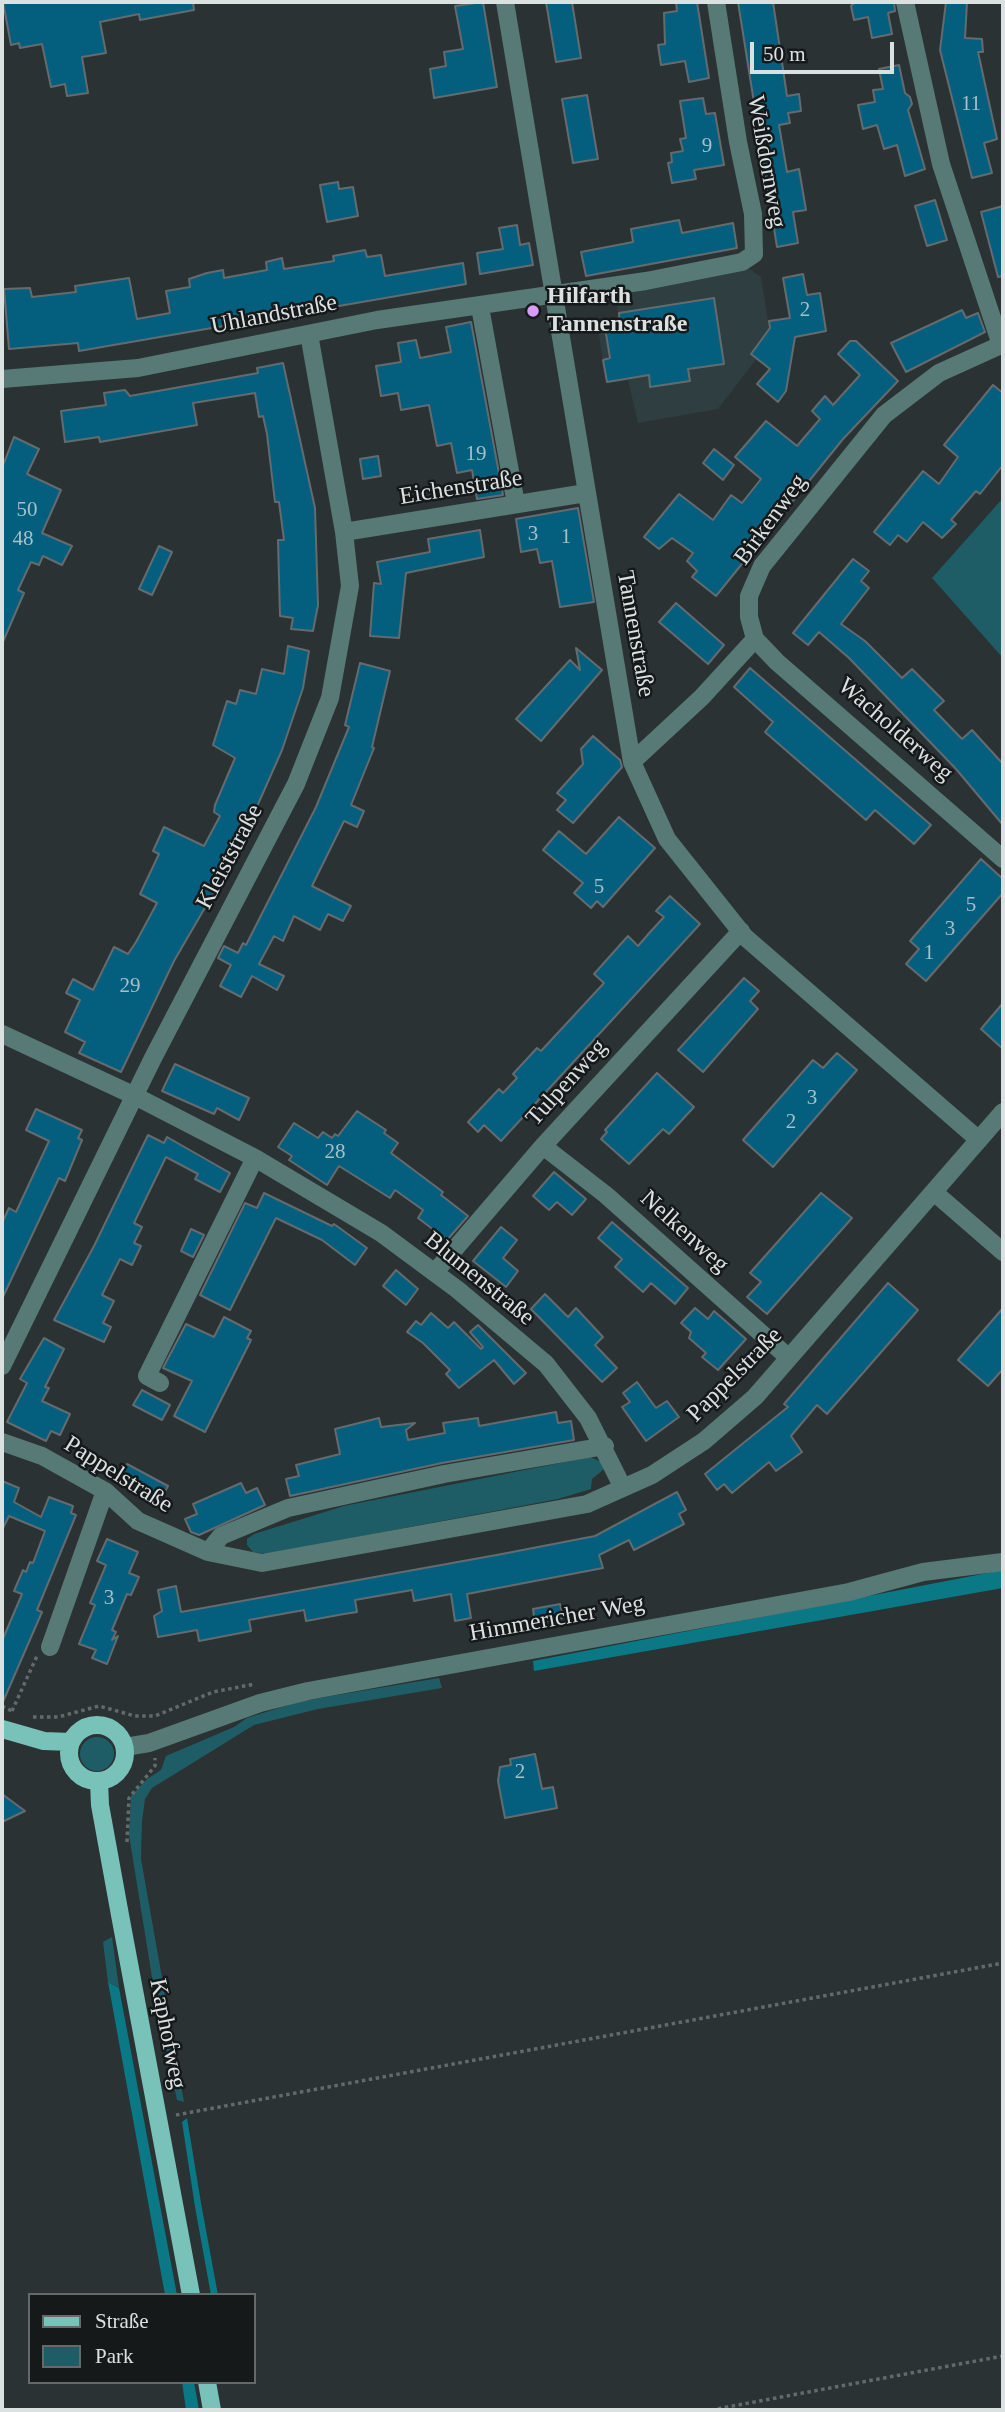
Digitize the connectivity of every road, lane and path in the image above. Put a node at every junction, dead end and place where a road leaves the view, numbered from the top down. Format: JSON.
{"nodes":[{"id":1,"x":505,"y":2,"type":"edge"},
{"id":2,"x":716,"y":2,"type":"edge"},
{"id":3,"x":905,"y":2,"type":"edge"},
{"id":4,"x":556,"y":295,"type":"junction"},
{"id":5,"x":480,"y":307,"type":"junction"},
{"id":6,"x":309,"y":334,"type":"junction"},
{"id":7,"x":1002,"y":344,"type":"edge"},
{"id":8,"x":2,"y":379,"type":"edge"},
{"id":9,"x":586,"y":493,"type":"junction"},
{"id":10,"x":516,"y":504,"type":"junction"},
{"id":11,"x":344,"y":532,"type":"junction"},
{"id":12,"x":755,"y":639,"type":"junction"},
{"id":13,"x":632,"y":762,"type":"junction"},
{"id":14,"x":1003,"y":859,"type":"edge"},
{"id":15,"x":741,"y":931,"type":"junction"},
{"id":16,"x":2,"y":1034,"type":"edge"},
{"id":17,"x":135,"y":1096,"type":"junction"},
{"id":18,"x":1003,"y":1112,"type":"edge"},
{"id":19,"x":979,"y":1140,"type":"junction"},
{"id":20,"x":543,"y":1146,"type":"junction"},
{"id":21,"x":255,"y":1158,"type":"junction"},
{"id":22,"x":935,"y":1193,"type":"junction"},
{"id":23,"x":1003,"y":1252,"type":"edge"},
{"id":24,"x":435,"y":1272,"type":"junction"},
{"id":25,"x":789,"y":1358,"type":"junction"},
{"id":26,"x":2,"y":1366,"type":"edge"},
{"id":27,"x":160,"y":1383,"type":"dead end"},
{"id":28,"x":2,"y":1442,"type":"edge"},
{"id":29,"x":605,"y":1446,"type":"junction"},
{"id":30,"x":623,"y":1488,"type":"junction"},
{"id":31,"x":105,"y":1491,"type":"junction"},
{"id":32,"x":208,"y":1552,"type":"junction"},
{"id":33,"x":1003,"y":1562,"type":"edge"},
{"id":34,"x":50,"y":1647,"type":"joint"},
{"id":35,"x":2,"y":1706,"type":"edge"},
{"id":36,"x":12,"y":1712,"type":"junction"},
{"id":37,"x":145,"y":1716,"type":"dead end"},
{"id":38,"x":58,"y":1717,"type":"dead end"},
{"id":39,"x":2,"y":1729,"type":"edge"},
{"id":40,"x":71,"y":1742,"type":"junction"},
{"id":41,"x":149,"y":1743,"type":"junction"},
{"id":42,"x":125,"y":1747,"type":"junction"},
{"id":43,"x":99,"y":1781,"type":"junction"},
{"id":44,"x":127,"y":1845,"type":"dead end"},
{"id":45,"x":1003,"y":1963,"type":"edge"},
{"id":46,"x":167,"y":2117,"type":"junction"},
{"id":47,"x":178,"y":2128,"type":"dead end"},
{"id":48,"x":191,"y":2293,"type":"edge"},
{"id":49,"x":1003,"y":2356,"type":"edge"},
{"id":50,"x":207,"y":2384,"type":"edge"},
{"id":51,"x":212,"y":2410,"type":"edge"},
{"id":52,"x":711,"y":2410,"type":"edge"}],
"edges":[{"from":1,"to":4,"type":"street","name":"Tannenstraße"},
{"from":2,"to":4,"type":"street","name":"Weißdornweg"},
{"from":3,"to":7,"type":"street"},
{"from":4,"to":5,"type":"street","name":"Uhlandstraße"},
{"from":4,"to":9,"type":"street","name":"Tannenstraße"},
{"from":5,"to":6,"type":"street","name":"Uhlandstraße"},
{"from":5,"to":10,"type":"street"},
{"from":6,"to":8,"type":"street","name":"Uhlandstraße"},
{"from":6,"to":11,"type":"street","name":"Kleiststraße"},
{"from":7,"to":12,"type":"street","name":"Birkenweg"},
{"from":9,"to":10,"type":"street","name":"Eichenstraße"},
{"from":9,"to":13,"type":"street","name":"Tannenstraße"},
{"from":10,"to":11,"type":"street","name":"Eichenstraße"},
{"from":11,"to":17,"type":"street","name":"Kleiststraße"},
{"from":12,"to":13,"type":"street"},
{"from":12,"to":14,"type":"street","name":"Wacholderweg"},
{"from":13,"to":15,"type":"street","name":"Tannenstraße"},
{"from":15,"to":19,"type":"street","name":"Tannenstraße"},
{"from":15,"to":20,"type":"street","name":"Tulpenweg"},
{"from":16,"to":17,"type":"street","name":"Blumenstraße"},
{"from":17,"to":21,"type":"street","name":"Blumenstraße"},
{"from":17,"to":26,"type":"street","name":"Kleiststraße"},
{"from":18,"to":19,"type":"street","name":"Pappelstraße"},
{"from":19,"to":22,"type":"street","name":"Pappelstraße"},
{"from":20,"to":24,"type":"street","name":"Tulpenweg"},
{"from":20,"to":25,"type":"street","name":"Nelkenweg"},
{"from":21,"to":24,"type":"street","name":"Blumenstraße"},
{"from":21,"to":27,"type":"street"},
{"from":22,"to":23,"type":"street"},
{"from":22,"to":25,"type":"street","name":"Pappelstraße"},
{"from":24,"to":29,"type":"street","name":"Blumenstraße"},
{"from":25,"to":30,"type":"street","name":"Pappelstraße"},
{"from":28,"to":31,"type":"street","name":"Pappelstraße"},
{"from":29,"to":30,"type":"street","name":"Blumenstraße"},
{"from":29,"to":32,"type":"street"},
{"from":30,"to":32,"type":"street","name":"Pappelstraße"},
{"from":31,"to":32,"type":"street","name":"Pappelstraße"},
{"from":31,"to":34,"type":"street"},
{"from":33,"to":41,"type":"street","name":"Himmericher Weg"},
{"from":34,"to":36,"type":"path"},
{"from":35,"to":36,"type":"path"},
{"from":36,"to":38,"type":"path"},
{"from":37,"to":41,"type":"path"},
{"from":39,"to":40,"type":"main road"},
{"from":40,"to":42,"type":"main road"},
{"from":40,"to":43,"type":"main road"},
{"from":41,"to":42,"type":"street","name":"Himmericher Weg"},
{"from":41,"to":44,"type":"path"},
{"from":42,"to":43,"type":"main road"},
{"from":43,"to":46,"type":"main road","name":"Kaphofweg"},
{"from":45,"to":46,"type":"path"},
{"from":46,"to":47,"type":"path"},
{"from":46,"to":48,"type":"main road","name":"Kaphofweg"},
{"from":49,"to":52,"type":"path"},
{"from":50,"to":51,"type":"main road"}]}
